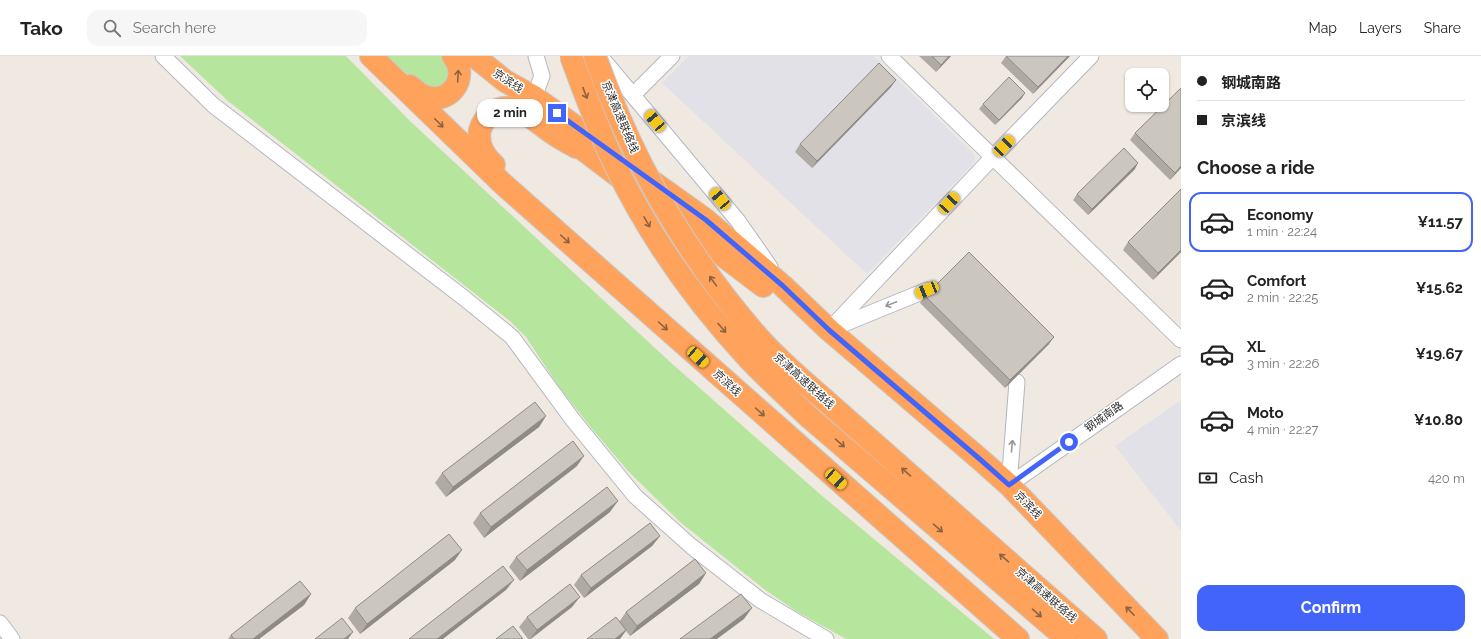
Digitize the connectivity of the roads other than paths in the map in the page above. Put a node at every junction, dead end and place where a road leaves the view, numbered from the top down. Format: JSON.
{"nodes":[{"id":1,"x":163,"y":56,"type":"edge"},
{"id":2,"x":371,"y":56,"type":"edge"},
{"id":3,"x":378,"y":56,"type":"edge"},
{"id":4,"x":453,"y":56,"type":"edge"},
{"id":5,"x":474,"y":56,"type":"edge"},
{"id":6,"x":536,"y":56,"type":"edge"},
{"id":7,"x":571,"y":56,"type":"edge"},
{"id":8,"x":595,"y":56,"type":"edge"},
{"id":9,"x":600,"y":56,"type":"edge"},
{"id":10,"x":672,"y":56,"type":"edge"},
{"id":11,"x":889,"y":56,"type":"edge"},
{"id":12,"x":1091,"y":56,"type":"edge"},
{"id":13,"x":505,"y":81,"type":"junction"},
{"id":14,"x":633,"y":95,"type":"junction"},
{"id":15,"x":534,"y":97,"type":"junction"},
{"id":16,"x":592,"y":157,"type":"junction"},
{"id":17,"x":993,"y":157,"type":"junction"},
{"id":18,"x":545,"y":221,"type":"junction"},
{"id":19,"x":783,"y":286,"type":"junction"},
{"id":20,"x":927,"y":290,"type":"dead end"},
{"id":21,"x":829,"y":330,"type":"junction"},
{"id":22,"x":1181,"y":340,"type":"edge"},
{"id":23,"x":1181,"y":364,"type":"edge"},
{"id":24,"x":1017,"y":382,"type":"edge"},
{"id":25,"x":1009,"y":485,"type":"junction"},
{"id":26,"x":0,"y":623,"type":"edge"},
{"id":27,"x":12,"y":639,"type":"edge"},
{"id":28,"x":826,"y":639,"type":"edge"},
{"id":29,"x":1018,"y":639,"type":"edge"},
{"id":30,"x":1067,"y":639,"type":"edge"},
{"id":31,"x":1096,"y":639,"type":"edge"},
{"id":32,"x":1157,"y":639,"type":"edge"}],
"edges":[{"from":1,"to":28,"type":"street"},
{"from":2,"to":18,"type":"highway","name":"京滨线","one_way":true},
{"from":3,"to":4,"type":"highway","one_way":true},
{"from":5,"to":13,"type":"highway","name":"京滨线"},
{"from":6,"to":15,"type":"street"},
{"from":7,"to":30,"type":"highway","name":"京津高速联络线","one_way":true,"bridge":true},
{"from":31,"to":8,"type":"highway","name":"京津高速联络线","one_way":true,"bridge":true},
{"from":9,"to":14,"type":"street"},
{"from":10,"to":14,"type":"street"},
{"from":11,"to":17,"type":"street"},
{"from":12,"to":17,"type":"street"},
{"from":13,"to":15,"type":"highway","name":"京滨线"},
{"from":13,"to":16,"type":"highway"},
{"from":14,"to":19,"type":"street"},
{"from":15,"to":19,"type":"highway","name":"京滨线"},
{"from":16,"to":18,"type":"highway"},
{"from":16,"to":21,"type":"highway"},
{"from":17,"to":21,"type":"street"},
{"from":17,"to":22,"type":"street"},
{"from":18,"to":29,"type":"highway","name":"京滨线","one_way":true},
{"from":19,"to":21,"type":"highway","name":"京滨线"},
{"from":20,"to":21,"type":"street","one_way":true},
{"from":21,"to":25,"type":"highway","name":"京滨线"},
{"from":23,"to":25,"type":"street","name":"钢城南路"},
{"from":25,"to":24,"type":"street","one_way":true},
{"from":32,"to":25,"type":"highway","name":"京滨线","one_way":true},
{"from":26,"to":27,"type":"street"}]}
